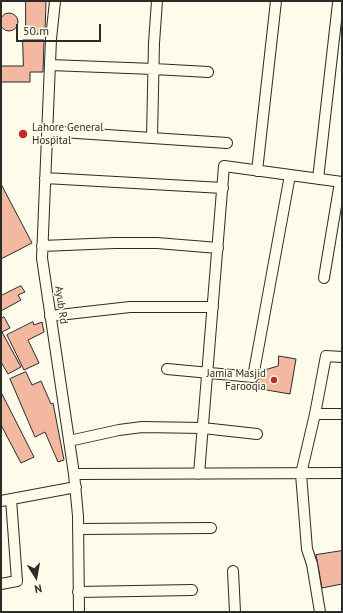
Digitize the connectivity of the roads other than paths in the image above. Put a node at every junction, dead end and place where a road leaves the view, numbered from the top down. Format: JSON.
{"nodes":[{"id":1,"x":55,"y":1,"type":"edge"},
{"id":2,"x":157,"y":1,"type":"edge"},
{"id":3,"x":276,"y":1,"type":"edge"},
{"id":4,"x":342,"y":4,"type":"edge"},
{"id":5,"x":50,"y":65,"type":"junction"},
{"id":6,"x":154,"y":69,"type":"junction"},
{"id":7,"x":208,"y":72,"type":"dead end"},
{"id":8,"x":47,"y":131,"type":"junction"},
{"id":9,"x":152,"y":138,"type":"junction"},
{"id":10,"x":227,"y":143,"type":"dead end"},
{"id":11,"x":257,"y":170,"type":"junction"},
{"id":12,"x":290,"y":175,"type":"junction"},
{"id":13,"x":45,"y":178,"type":"junction"},
{"id":14,"x":318,"y":179,"type":"junction"},
{"id":15,"x":341,"y":182,"type":"edge"},
{"id":16,"x":223,"y":188,"type":"junction"},
{"id":17,"x":42,"y":246,"type":"junction"},
{"id":18,"x":218,"y":248,"type":"junction"},
{"id":19,"x":324,"y":278,"type":"dead end"},
{"id":20,"x":213,"y":306,"type":"junction"},
{"id":21,"x":50,"y":316,"type":"junction"},
{"id":22,"x":342,"y":357,"type":"edge"},
{"id":23,"x":167,"y":369,"type":"dead end"},
{"id":24,"x":208,"y":373,"type":"junction"},
{"id":25,"x":315,"y":414,"type":"junction"},
{"id":26,"x":342,"y":414,"type":"edge"},
{"id":27,"x":203,"y":428,"type":"junction"},
{"id":28,"x":257,"y":434,"type":"dead end"},
{"id":29,"x":69,"y":441,"type":"junction"},
{"id":30,"x":342,"y":473,"type":"edge"},
{"id":31,"x":74,"y":474,"type":"junction"},
{"id":32,"x":199,"y":474,"type":"junction"},
{"id":33,"x":301,"y":474,"type":"junction"},
{"id":34,"x":76,"y":488,"type":"junction"},
{"id":35,"x":6,"y":500,"type":"edge"},
{"id":36,"x":211,"y":528,"type":"dead end"},
{"id":37,"x":78,"y":529,"type":"junction"},
{"id":38,"x":233,"y":571,"type":"dead end"},
{"id":39,"x":1,"y":584,"type":"edge"},
{"id":40,"x":192,"y":590,"type":"dead end"},
{"id":41,"x":78,"y":592,"type":"junction"},
{"id":42,"x":79,"y":612,"type":"edge"},
{"id":43,"x":236,"y":612,"type":"edge"},
{"id":44,"x":320,"y":612,"type":"edge"}],
"edges":[{"from":1,"to":5,"type":"street","name":"Ayub Rd"},
{"from":2,"to":6,"type":"street"},
{"from":3,"to":11,"type":"street"},
{"from":4,"to":14,"type":"street"},
{"from":5,"to":6,"type":"street"},
{"from":5,"to":8,"type":"street","name":"Ayub Rd"},
{"from":6,"to":7,"type":"street"},
{"from":6,"to":9,"type":"street"},
{"from":8,"to":9,"type":"street"},
{"from":8,"to":13,"type":"street","name":"Ayub Rd"},
{"from":9,"to":10,"type":"street"},
{"from":11,"to":12,"type":"street"},
{"from":11,"to":16,"type":"street"},
{"from":12,"to":14,"type":"street"},
{"from":12,"to":24,"type":"street"},
{"from":13,"to":16,"type":"street"},
{"from":13,"to":17,"type":"street","name":"Ayub Rd"},
{"from":14,"to":15,"type":"street"},
{"from":15,"to":19,"type":"street"},
{"from":16,"to":18,"type":"street"},
{"from":17,"to":18,"type":"street"},
{"from":17,"to":21,"type":"street","name":"Ayub Rd"},
{"from":18,"to":20,"type":"street"},
{"from":20,"to":21,"type":"street"},
{"from":20,"to":24,"type":"street"},
{"from":21,"to":29,"type":"street","name":"Ayub Rd"},
{"from":22,"to":25,"type":"street"},
{"from":23,"to":24,"type":"street"},
{"from":24,"to":27,"type":"street"},
{"from":25,"to":26,"type":"street"},
{"from":25,"to":33,"type":"street"},
{"from":27,"to":28,"type":"street"},
{"from":27,"to":29,"type":"street"},
{"from":27,"to":32,"type":"street"},
{"from":29,"to":31,"type":"street","name":"Ayub Rd"},
{"from":30,"to":33,"type":"street"},
{"from":31,"to":32,"type":"street"},
{"from":31,"to":34,"type":"street","name":"Ayub Rd"},
{"from":32,"to":33,"type":"street"},
{"from":33,"to":44,"type":"street"},
{"from":34,"to":35,"type":"street"},
{"from":34,"to":37,"type":"street","name":"Ayub Rd"},
{"from":35,"to":39,"type":"street"},
{"from":36,"to":37,"type":"street"},
{"from":37,"to":41,"type":"street","name":"Ayub Rd"},
{"from":38,"to":43,"type":"street"},
{"from":40,"to":41,"type":"street"},
{"from":41,"to":42,"type":"street","name":"Ayub Rd"}]}
